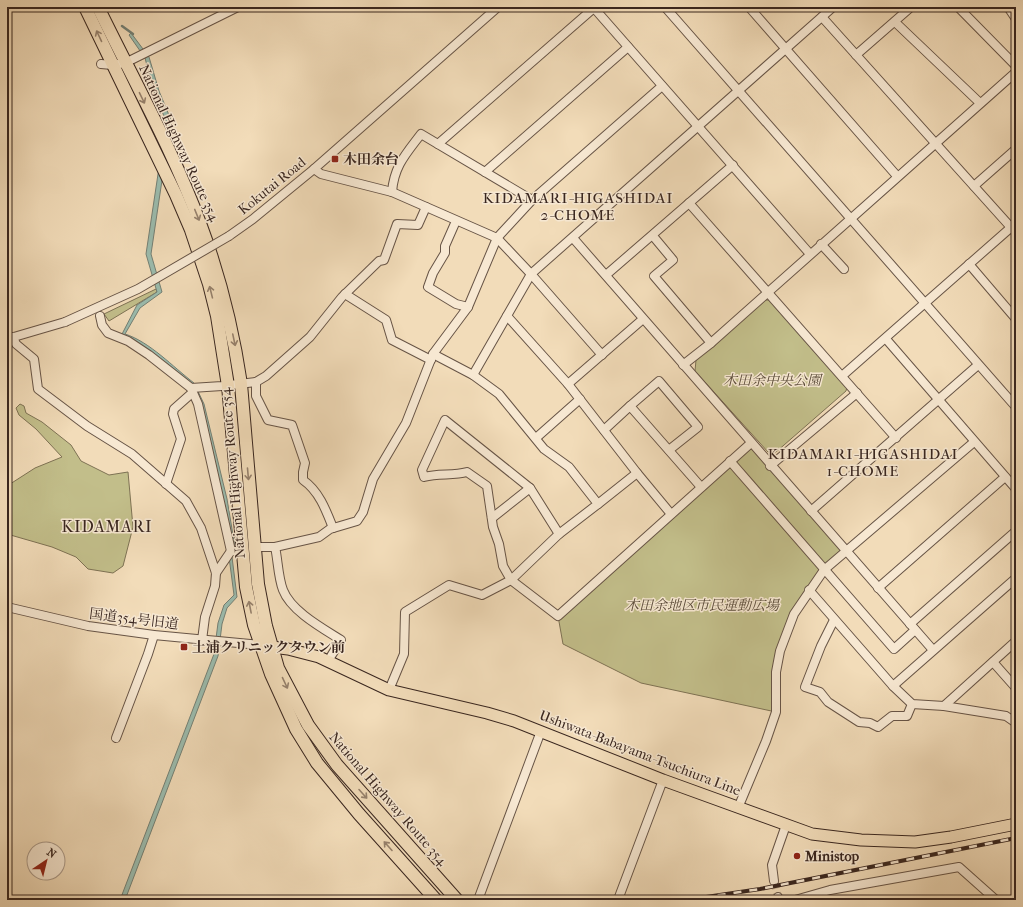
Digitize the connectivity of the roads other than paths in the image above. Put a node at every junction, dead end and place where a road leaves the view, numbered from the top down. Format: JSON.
{"nodes":[{"id":1,"x":85,"y":7,"type":"edge"},
{"id":2,"x":98,"y":7,"type":"edge"},
{"id":3,"x":238,"y":7,"type":"edge"},
{"id":4,"x":498,"y":7,"type":"edge"},
{"id":5,"x":595,"y":7,"type":"edge"},
{"id":6,"x":665,"y":7,"type":"edge"},
{"id":7,"x":749,"y":7,"type":"edge"},
{"id":8,"x":833,"y":7,"type":"edge"},
{"id":9,"x":911,"y":7,"type":"edge"},
{"id":10,"x":958,"y":7,"type":"edge"},
{"id":11,"x":1008,"y":7,"type":"edge"},
{"id":12,"x":822,"y":17,"type":"junction"},
{"id":13,"x":1016,"y":19,"type":"edge"},
{"id":14,"x":895,"y":22,"type":"junction"},
{"id":15,"x":628,"y":47,"type":"junction"},
{"id":16,"x":786,"y":50,"type":"junction"},
{"id":17,"x":856,"y":54,"type":"junction"},
{"id":18,"x":125,"y":63,"type":"junction"},
{"id":19,"x":107,"y":65,"type":"junction"},
{"id":20,"x":1016,"y":66,"type":"edge"},
{"id":21,"x":1016,"y":72,"type":"edge"},
{"id":22,"x":662,"y":86,"type":"junction"},
{"id":23,"x":739,"y":91,"type":"junction"},
{"id":24,"x":980,"y":103,"type":"junction"},
{"id":25,"x":698,"y":126,"type":"junction"},
{"id":26,"x":935,"y":142,"type":"junction"},
{"id":27,"x":438,"y":144,"type":"junction"},
{"id":28,"x":1016,"y":149,"type":"edge"},
{"id":29,"x":733,"y":165,"type":"junction"},
{"id":30,"x":314,"y":169,"type":"junction"},
{"id":31,"x":485,"y":172,"type":"junction"},
{"id":32,"x":897,"y":176,"type":"junction"},
{"id":33,"x":974,"y":186,"type":"junction"},
{"id":34,"x":392,"y":192,"type":"junction"},
{"id":35,"x":532,"y":200,"type":"junction"},
{"id":36,"x":689,"y":203,"type":"junction"},
{"id":37,"x":426,"y":208,"type":"junction"},
{"id":38,"x":850,"y":219,"type":"junction"},
{"id":39,"x":456,"y":221,"type":"junction"},
{"id":40,"x":1014,"y":228,"type":"edge"},
{"id":41,"x":653,"y":236,"type":"junction"},
{"id":42,"x":496,"y":238,"type":"junction"},
{"id":43,"x":573,"y":238,"type":"junction"},
{"id":44,"x":821,"y":244,"type":"junction"},
{"id":45,"x":810,"y":254,"type":"junction"},
{"id":46,"x":969,"y":264,"type":"junction"},
{"id":47,"x":844,"y":269,"type":"dead end"},
{"id":48,"x":531,"y":274,"type":"junction"},
{"id":49,"x":606,"y":275,"type":"junction"},
{"id":50,"x":768,"y":292,"type":"junction"},
{"id":51,"x":345,"y":294,"type":"junction"},
{"id":52,"x":924,"y":304,"type":"junction"},
{"id":53,"x":468,"y":307,"type":"junction"},
{"id":54,"x":100,"y":316,"type":"dead end"},
{"id":55,"x":507,"y":316,"type":"junction"},
{"id":56,"x":643,"y":319,"type":"junction"},
{"id":57,"x":1016,"y":320,"type":"edge"},
{"id":58,"x":10,"y":338,"type":"edge"},
{"id":59,"x":886,"y":339,"type":"junction"},
{"id":60,"x":711,"y":343,"type":"junction"},
{"id":61,"x":602,"y":355,"type":"junction"},
{"id":62,"x":432,"y":357,"type":"junction"},
{"id":63,"x":978,"y":364,"type":"junction"},
{"id":64,"x":683,"y":365,"type":"junction"},
{"id":65,"x":473,"y":375,"type":"junction"},
{"id":66,"x":842,"y":376,"type":"junction"},
{"id":67,"x":256,"y":382,"type":"junction"},
{"id":68,"x":241,"y":384,"type":"junction"},
{"id":69,"x":568,"y":384,"type":"junction"},
{"id":70,"x":228,"y":386,"type":"junction"},
{"id":71,"x":192,"y":390,"type":"junction"},
{"id":72,"x":857,"y":394,"type":"junction"},
{"id":73,"x":580,"y":399,"type":"junction"},
{"id":74,"x":938,"y":400,"type":"junction"},
{"id":75,"x":630,"y":406,"type":"junction"},
{"id":76,"x":1016,"y":407,"type":"edge"},
{"id":77,"x":604,"y":430,"type":"junction"},
{"id":78,"x":536,"y":438,"type":"junction"},
{"id":79,"x":896,"y":438,"type":"junction"},
{"id":80,"x":974,"y":442,"type":"junction"},
{"id":81,"x":751,"y":443,"type":"junction"},
{"id":82,"x":669,"y":450,"type":"junction"},
{"id":83,"x":730,"y":461,"type":"junction"},
{"id":84,"x":770,"y":466,"type":"junction"},
{"id":85,"x":637,"y":473,"type":"junction"},
{"id":86,"x":1005,"y":477,"type":"junction"},
{"id":87,"x":166,"y":484,"type":"junction"},
{"id":88,"x":701,"y":486,"type":"junction"},
{"id":89,"x":530,"y":488,"type":"junction"},
{"id":90,"x":1016,"y":489,"type":"edge"},
{"id":91,"x":598,"y":504,"type":"junction"},
{"id":92,"x":811,"y":511,"type":"junction"},
{"id":93,"x":671,"y":514,"type":"junction"},
{"id":94,"x":492,"y":518,"type":"junction"},
{"id":95,"x":333,"y":528,"type":"junction"},
{"id":96,"x":1016,"y":532,"type":"edge"},
{"id":97,"x":559,"y":534,"type":"junction"},
{"id":98,"x":275,"y":547,"type":"junction"},
{"id":99,"x":243,"y":549,"type":"junction"},
{"id":100,"x":847,"y":552,"type":"junction"},
{"id":101,"x":824,"y":570,"type":"junction"},
{"id":102,"x":216,"y":573,"type":"junction"},
{"id":103,"x":1016,"y":578,"type":"edge"},
{"id":104,"x":512,"y":580,"type":"junction"},
{"id":105,"x":878,"y":588,"type":"junction"},
{"id":106,"x":809,"y":590,"type":"junction"},
{"id":107,"x":7,"y":606,"type":"edge"},
{"id":108,"x":834,"y":620,"type":"junction"},
{"id":109,"x":913,"y":627,"type":"junction"},
{"id":110,"x":154,"y":635,"type":"junction"},
{"id":111,"x":202,"y":640,"type":"junction"},
{"id":112,"x":1016,"y":641,"type":"edge"},
{"id":113,"x":266,"y":646,"type":"junction"},
{"id":114,"x":933,"y":650,"type":"junction"},
{"id":115,"x":328,"y":661,"type":"junction"},
{"id":116,"x":993,"y":662,"type":"junction"},
{"id":117,"x":893,"y":686,"type":"junction"},
{"id":118,"x":1016,"y":688,"type":"edge"},
{"id":119,"x":389,"y":690,"type":"junction"},
{"id":120,"x":912,"y":704,"type":"junction"},
{"id":121,"x":944,"y":706,"type":"junction"},
{"id":122,"x":1016,"y":723,"type":"edge"},
{"id":123,"x":542,"y":731,"type":"junction"},
{"id":124,"x":116,"y":738,"type":"dead end"},
{"id":125,"x":663,"y":780,"type":"junction"},
{"id":126,"x":738,"y":808,"type":"junction"},
{"id":127,"x":1016,"y":824,"type":"edge"},
{"id":128,"x":786,"y":825,"type":"junction"},
{"id":129,"x":774,"y":881,"type":"tunnel mouth"},
{"id":130,"x":619,"y":897,"type":"dead end"},
{"id":131,"x":436,"y":900,"type":"edge"},
{"id":132,"x":457,"y":900,"type":"edge"},
{"id":133,"x":478,"y":900,"type":"edge"},
{"id":134,"x":795,"y":900,"type":"edge"},
{"id":135,"x":996,"y":900,"type":"edge"}],
"edges":[{"from":19,"to":1,"type":"highway","name":"National Highway Route 354","one_way":true},
{"from":2,"to":18,"type":"highway","name":"National Highway Route 354"},
{"from":3,"to":18,"type":"street"},
{"from":4,"to":30,"type":"street","name":"Kokutai Road"},
{"from":5,"to":15,"type":"street"},
{"from":5,"to":27,"type":"street"},
{"from":6,"to":23,"type":"street"},
{"from":7,"to":16,"type":"street"},
{"from":8,"to":12,"type":"street"},
{"from":9,"to":14,"type":"street"},
{"from":10,"to":20,"type":"street"},
{"from":11,"to":13,"type":"street"},
{"from":12,"to":16,"type":"street"},
{"from":12,"to":17,"type":"street"},
{"from":14,"to":17,"type":"street"},
{"from":14,"to":24,"type":"street"},
{"from":15,"to":22,"type":"street"},
{"from":15,"to":31,"type":"street"},
{"from":16,"to":23,"type":"street"},
{"from":16,"to":32,"type":"street"},
{"from":17,"to":26,"type":"street"},
{"from":18,"to":19,"type":"street"},
{"from":18,"to":68,"type":"highway","name":"National Highway Route 354","one_way":true},
{"from":70,"to":19,"type":"highway","name":"National Highway Route 354","one_way":true},
{"from":21,"to":24,"type":"street"},
{"from":22,"to":25,"type":"street"},
{"from":22,"to":35,"type":"street"},
{"from":23,"to":25,"type":"street"},
{"from":23,"to":38,"type":"street"},
{"from":24,"to":26,"type":"street"},
{"from":25,"to":29,"type":"street"},
{"from":25,"to":43,"type":"street"},
{"from":26,"to":32,"type":"street"},
{"from":26,"to":33,"type":"street"},
{"from":27,"to":31,"type":"street"},
{"from":27,"to":34,"type":"street"},
{"from":28,"to":33,"type":"street"},
{"from":29,"to":36,"type":"street"},
{"from":29,"to":45,"type":"street"},
{"from":30,"to":34,"type":"street"},
{"from":30,"to":58,"type":"street","name":"Kokutai Road","bridge":true},
{"from":31,"to":35,"type":"street"},
{"from":32,"to":38,"type":"street"},
{"from":33,"to":40,"type":"street"},
{"from":34,"to":37,"type":"street"},
{"from":35,"to":42,"type":"street"},
{"from":36,"to":41,"type":"street"},
{"from":36,"to":50,"type":"street"},
{"from":37,"to":39,"type":"street"},
{"from":37,"to":51,"type":"street"},
{"from":38,"to":44,"type":"street"},
{"from":38,"to":52,"type":"street"},
{"from":39,"to":42,"type":"street"},
{"from":39,"to":53,"type":"street"},
{"from":40,"to":46,"type":"street"},
{"from":41,"to":49,"type":"street"},
{"from":41,"to":60,"type":"street"},
{"from":42,"to":48,"type":"street"},
{"from":42,"to":53,"type":"street"},
{"from":43,"to":48,"type":"street"},
{"from":43,"to":49,"type":"street"},
{"from":44,"to":45,"type":"street"},
{"from":44,"to":47,"type":"street"},
{"from":45,"to":50,"type":"street"},
{"from":46,"to":52,"type":"street"},
{"from":46,"to":57,"type":"street"},
{"from":48,"to":55,"type":"street"},
{"from":48,"to":61,"type":"street"},
{"from":49,"to":56,"type":"street"},
{"from":50,"to":60,"type":"street"},
{"from":50,"to":66,"type":"street"},
{"from":51,"to":62,"type":"street"},
{"from":51,"to":67,"type":"street"},
{"from":52,"to":59,"type":"street"},
{"from":52,"to":63,"type":"street"},
{"from":53,"to":62,"type":"street"},
{"from":54,"to":71,"type":"street"},
{"from":55,"to":65,"type":"street"},
{"from":55,"to":69,"type":"street"},
{"from":56,"to":61,"type":"street"},
{"from":56,"to":64,"type":"street"},
{"from":58,"to":87,"type":"street"},
{"from":59,"to":66,"type":"street"},
{"from":59,"to":74,"type":"street"},
{"from":60,"to":64,"type":"street"},
{"from":61,"to":69,"type":"street"},
{"from":62,"to":65,"type":"street"},
{"from":62,"to":95,"type":"street"},
{"from":63,"to":74,"type":"street"},
{"from":63,"to":76,"type":"street"},
{"from":64,"to":81,"type":"street"},
{"from":65,"to":78,"type":"street"},
{"from":66,"to":72,"type":"street"},
{"from":67,"to":68,"type":"street"},
{"from":67,"to":95,"type":"street"},
{"from":68,"to":70,"type":"street"},
{"from":68,"to":99,"type":"highway","name":"National Highway Route 354","one_way":true},
{"from":69,"to":73,"type":"street"},
{"from":70,"to":71,"type":"street"},
{"from":70,"to":99,"type":"highway","name":"National Highway Route 354"},
{"from":71,"to":87,"type":"street"},
{"from":71,"to":99,"type":"street"},
{"from":72,"to":79,"type":"street"},
{"from":72,"to":84,"type":"street"},
{"from":73,"to":77,"type":"street"},
{"from":73,"to":78,"type":"street"},
{"from":74,"to":79,"type":"street"},
{"from":74,"to":80,"type":"street"},
{"from":75,"to":77,"type":"street"},
{"from":75,"to":82,"type":"street"},
{"from":75,"to":82,"type":"street"},
{"from":77,"to":85,"type":"street"},
{"from":78,"to":91,"type":"street"},
{"from":79,"to":92,"type":"street"},
{"from":80,"to":86,"type":"street"},
{"from":80,"to":100,"type":"street"},
{"from":81,"to":83,"type":"street"},
{"from":81,"to":84,"type":"street"},
{"from":82,"to":88,"type":"street"},
{"from":83,"to":88,"type":"street"},
{"from":83,"to":101,"type":"street"},
{"from":84,"to":92,"type":"street"},
{"from":85,"to":91,"type":"street"},
{"from":85,"to":93,"type":"street"},
{"from":86,"to":90,"type":"street"},
{"from":86,"to":105,"type":"street"},
{"from":87,"to":102,"type":"street"},
{"from":88,"to":93,"type":"street"},
{"from":89,"to":94,"type":"street"},
{"from":89,"to":94,"type":"street"},
{"from":89,"to":97,"type":"street"},
{"from":91,"to":97,"type":"street"},
{"from":92,"to":100,"type":"street"},
{"from":93,"to":104,"type":"street"},
{"from":94,"to":104,"type":"street"},
{"from":95,"to":98,"type":"street"},
{"from":96,"to":109,"type":"street"},
{"from":97,"to":104,"type":"street"},
{"from":98,"to":99,"type":"street"},
{"from":98,"to":115,"type":"street"},
{"from":99,"to":102,"type":"street"},
{"from":99,"to":113,"type":"highway","name":"National Highway Route 354"},
{"from":100,"to":101,"type":"street"},
{"from":100,"to":105,"type":"street"},
{"from":101,"to":106,"type":"street"},
{"from":101,"to":109,"type":"street"},
{"from":102,"to":111,"type":"street"},
{"from":103,"to":114,"type":"street"},
{"from":104,"to":119,"type":"street"},
{"from":105,"to":109,"type":"street"},
{"from":106,"to":108,"type":"street"},
{"from":106,"to":126,"type":"street"},
{"from":107,"to":110,"type":"street","name":"国道354号旧道"},
{"from":108,"to":117,"type":"street"},
{"from":108,"to":120,"type":"street"},
{"from":109,"to":114,"type":"street"},
{"from":110,"to":111,"type":"street","name":"国道354号旧道"},
{"from":110,"to":124,"type":"street"},
{"from":111,"to":113,"type":"street","name":"国道354号旧道"},
{"from":112,"to":116,"type":"street"},
{"from":113,"to":115,"type":"main road","name":"Ushiwata-Babayama-Tsuchiura Line"},
{"from":131,"to":113,"type":"highway","name":"National Highway Route 354","one_way":true},
{"from":113,"to":132,"type":"highway","name":"National Highway Route 354","one_way":true},
{"from":114,"to":117,"type":"street"},
{"from":115,"to":119,"type":"main road","name":"Ushiwata-Babayama-Tsuchiura Line"},
{"from":116,"to":118,"type":"street"},
{"from":116,"to":121,"type":"street"},
{"from":117,"to":120,"type":"street"},
{"from":119,"to":123,"type":"main road","name":"Ushiwata-Babayama-Tsuchiura Line"},
{"from":120,"to":121,"type":"street"},
{"from":121,"to":122,"type":"street"},
{"from":123,"to":125,"type":"main road","name":"Ushiwata-Babayama-Tsuchiura Line"},
{"from":123,"to":133,"type":"street"},
{"from":125,"to":126,"type":"main road","name":"Ushiwata-Babayama-Tsuchiura Line"},
{"from":125,"to":130,"type":"street"},
{"from":126,"to":128,"type":"main road","name":"Ushiwata-Babayama-Tsuchiura Line"},
{"from":127,"to":128,"type":"main road","name":"Ushiwata-Babayama-Tsuchiura Line"},
{"from":128,"to":129,"type":"street"},
{"from":134,"to":135,"type":"street"}]}
